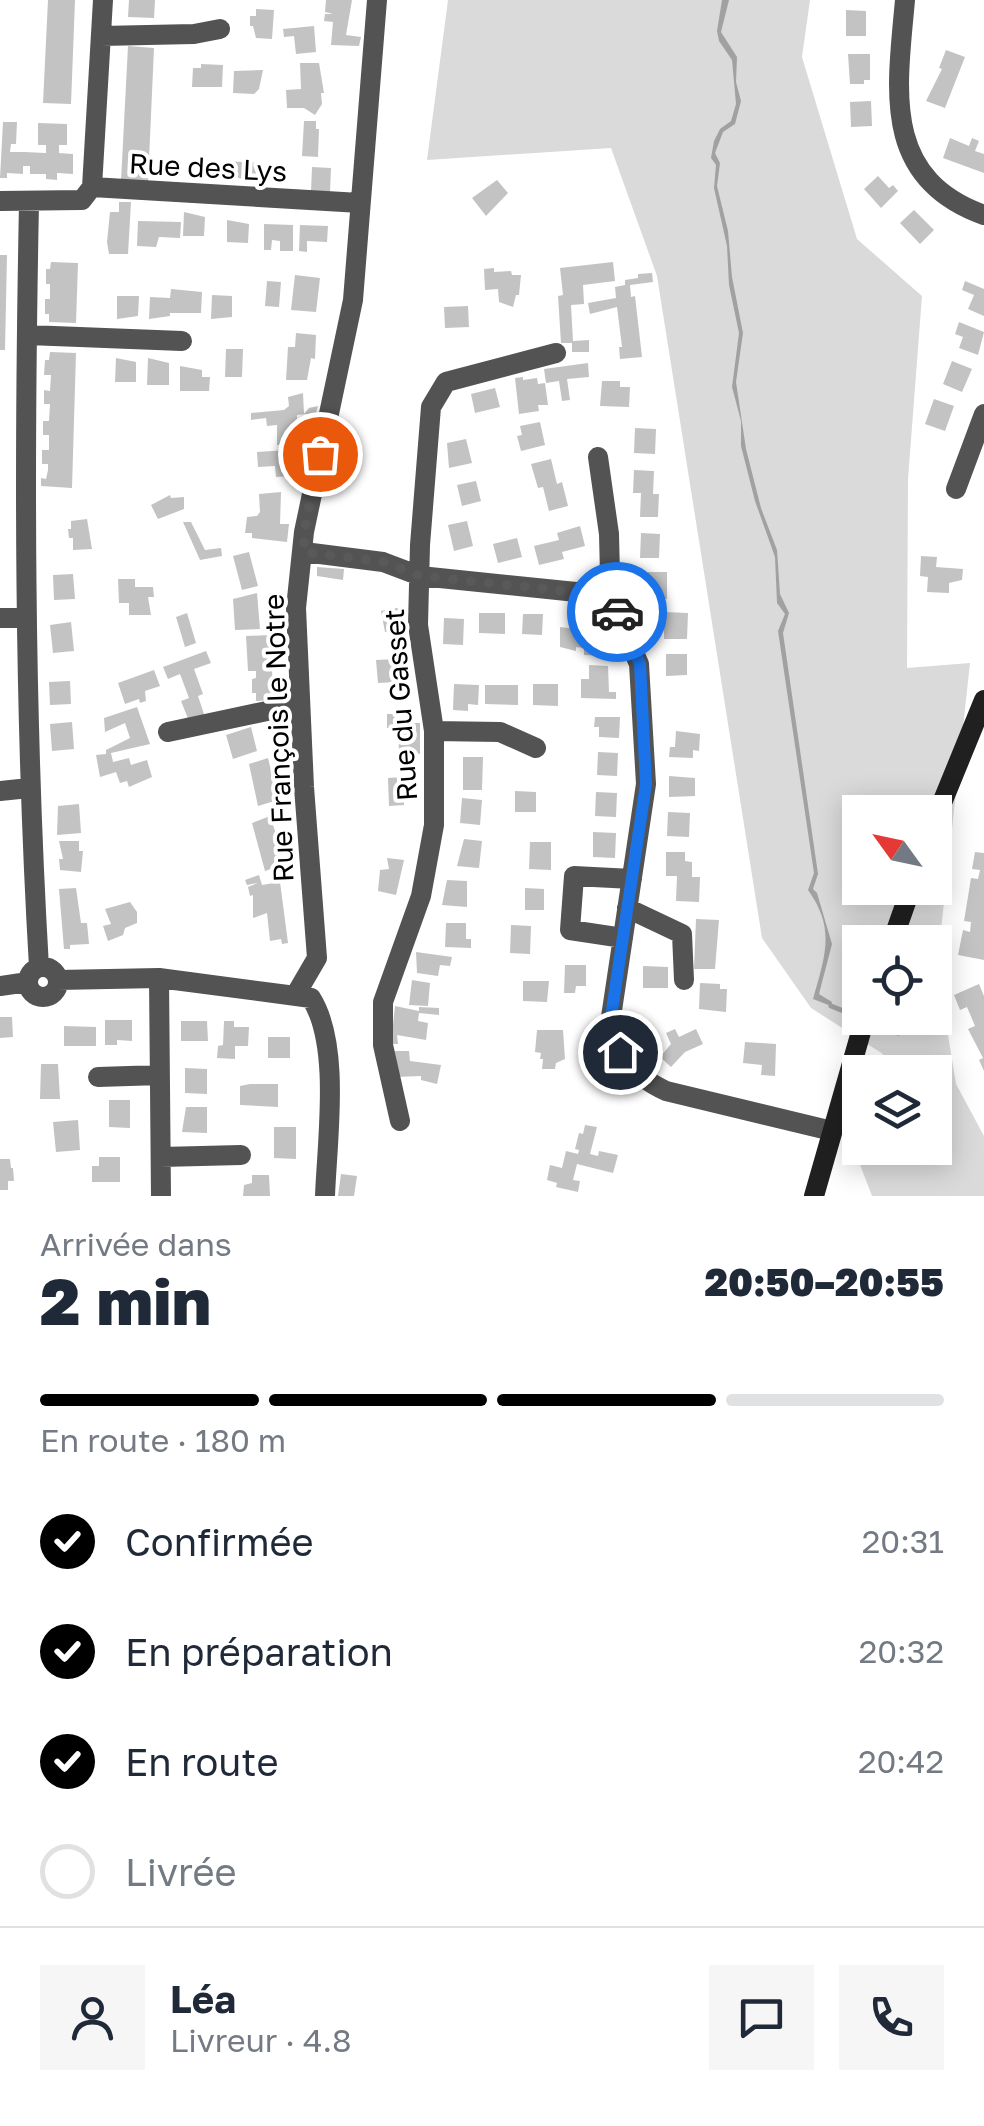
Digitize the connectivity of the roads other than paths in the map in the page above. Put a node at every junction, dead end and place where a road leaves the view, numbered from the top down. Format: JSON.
{"nodes":[{"id":1,"x":103,"y":0,"type":"edge"},
{"id":2,"x":377,"y":0,"type":"edge"},
{"id":3,"x":905,"y":0,"type":"edge"},
{"id":4,"x":220,"y":29,"type":"dead end"},
{"id":5,"x":101,"y":36,"type":"junction"},
{"id":6,"x":92,"y":187,"type":"junction"},
{"id":7,"x":0,"y":201,"type":"edge"},
{"id":8,"x":29,"y":203,"type":"junction"},
{"id":9,"x":360,"y":203,"type":"junction"},
{"id":10,"x":984,"y":215,"type":"edge"},
{"id":11,"x":28,"y":335,"type":"junction"},
{"id":12,"x":182,"y":341,"type":"dead end"},
{"id":13,"x":556,"y":353,"type":"dead end"},
{"id":14,"x":984,"y":414,"type":"edge"},
{"id":15,"x":598,"y":457,"type":"dead end"},
{"id":16,"x":956,"y":489,"type":"dead end"},
{"id":17,"x":304,"y":552,"type":"junction"},
{"id":18,"x":420,"y":576,"type":"junction"},
{"id":19,"x":597,"y":600,"type":"junction"},
{"id":20,"x":0,"y":618,"type":"edge"},
{"id":21,"x":25,"y":618,"type":"junction"},
{"id":22,"x":984,"y":700,"type":"edge"},
{"id":23,"x":300,"y":704,"type":"junction"},
{"id":24,"x":168,"y":732,"type":"dead end"},
{"id":25,"x":434,"y":732,"type":"junction"},
{"id":26,"x":536,"y":748,"type":"dead end"},
{"id":27,"x":28,"y":788,"type":"junction"},
{"id":28,"x":0,"y":791,"type":"edge"},
{"id":29,"x":945,"y":795,"type":"edge"},
{"id":30,"x":632,"y":879,"type":"junction"},
{"id":31,"x":627,"y":908,"type":"junction"},
{"id":32,"x":623,"y":938,"type":"junction"},
{"id":33,"x":33,"y":974,"type":"junction"},
{"id":34,"x":160,"y":978,"type":"junction"},
{"id":35,"x":684,"y":980,"type":"dead end"},
{"id":36,"x":0,"y":986,"type":"edge"},
{"id":37,"x":294,"y":994,"type":"junction"},
{"id":38,"x":860,"y":1035,"type":"edge"},
{"id":39,"x":160,"y":1074,"type":"junction"},
{"id":40,"x":98,"y":1077,"type":"dead end"},
{"id":41,"x":400,"y":1120,"type":"dead end"},
{"id":42,"x":832,"y":1131,"type":"junction"},
{"id":43,"x":241,"y":1155,"type":"dead end"},
{"id":44,"x":161,"y":1157,"type":"junction"},
{"id":45,"x":161,"y":1196,"type":"edge"},
{"id":46,"x":325,"y":1196,"type":"edge"},
{"id":47,"x":814,"y":1196,"type":"edge"}],
"edges":[{"from":1,"to":5,"type":"street"},
{"from":2,"to":9,"type":"street","name":"Rue François le Notre"},
{"from":3,"to":10,"type":"street"},
{"from":4,"to":5,"type":"street"},
{"from":5,"to":6,"type":"street"},
{"from":6,"to":8,"type":"street","name":"Rue des Lys"},
{"from":6,"to":9,"type":"street","name":"Rue des Lys"},
{"from":7,"to":8,"type":"street","name":"Rue des Lys"},
{"from":8,"to":11,"type":"street"},
{"from":9,"to":17,"type":"street","name":"Rue François le Notre"},
{"from":11,"to":12,"type":"street"},
{"from":11,"to":21,"type":"street"},
{"from":13,"to":18,"type":"street","name":"Rue du Gasset"},
{"from":14,"to":16,"type":"street"},
{"from":15,"to":19,"type":"street"},
{"from":17,"to":18,"type":"street"},
{"from":17,"to":23,"type":"street","name":"Rue François le Notre"},
{"from":18,"to":19,"type":"street"},
{"from":18,"to":25,"type":"street","name":"Rue du Gasset"},
{"from":19,"to":30,"type":"street"},
{"from":20,"to":21,"type":"street"},
{"from":21,"to":27,"type":"street"},
{"from":22,"to":29,"type":"street"},
{"from":23,"to":24,"type":"street"},
{"from":23,"to":37,"type":"street","name":"Rue François le Notre"},
{"from":25,"to":26,"type":"street"},
{"from":25,"to":41,"type":"street","name":"Rue du Gasset"},
{"from":27,"to":28,"type":"street"},
{"from":27,"to":33,"type":"street"},
{"from":30,"to":31,"type":"street"},
{"from":30,"to":32,"type":"street"},
{"from":31,"to":32,"type":"street"},
{"from":31,"to":35,"type":"street"},
{"from":32,"to":42,"type":"street"},
{"from":33,"to":34,"type":"street"},
{"from":33,"to":36,"type":"street"},
{"from":34,"to":37,"type":"street"},
{"from":34,"to":39,"type":"street"},
{"from":37,"to":46,"type":"street"},
{"from":38,"to":42,"type":"street"},
{"from":39,"to":40,"type":"street"},
{"from":39,"to":44,"type":"street"},
{"from":42,"to":47,"type":"street"},
{"from":43,"to":44,"type":"street"},
{"from":44,"to":45,"type":"street"}]}
